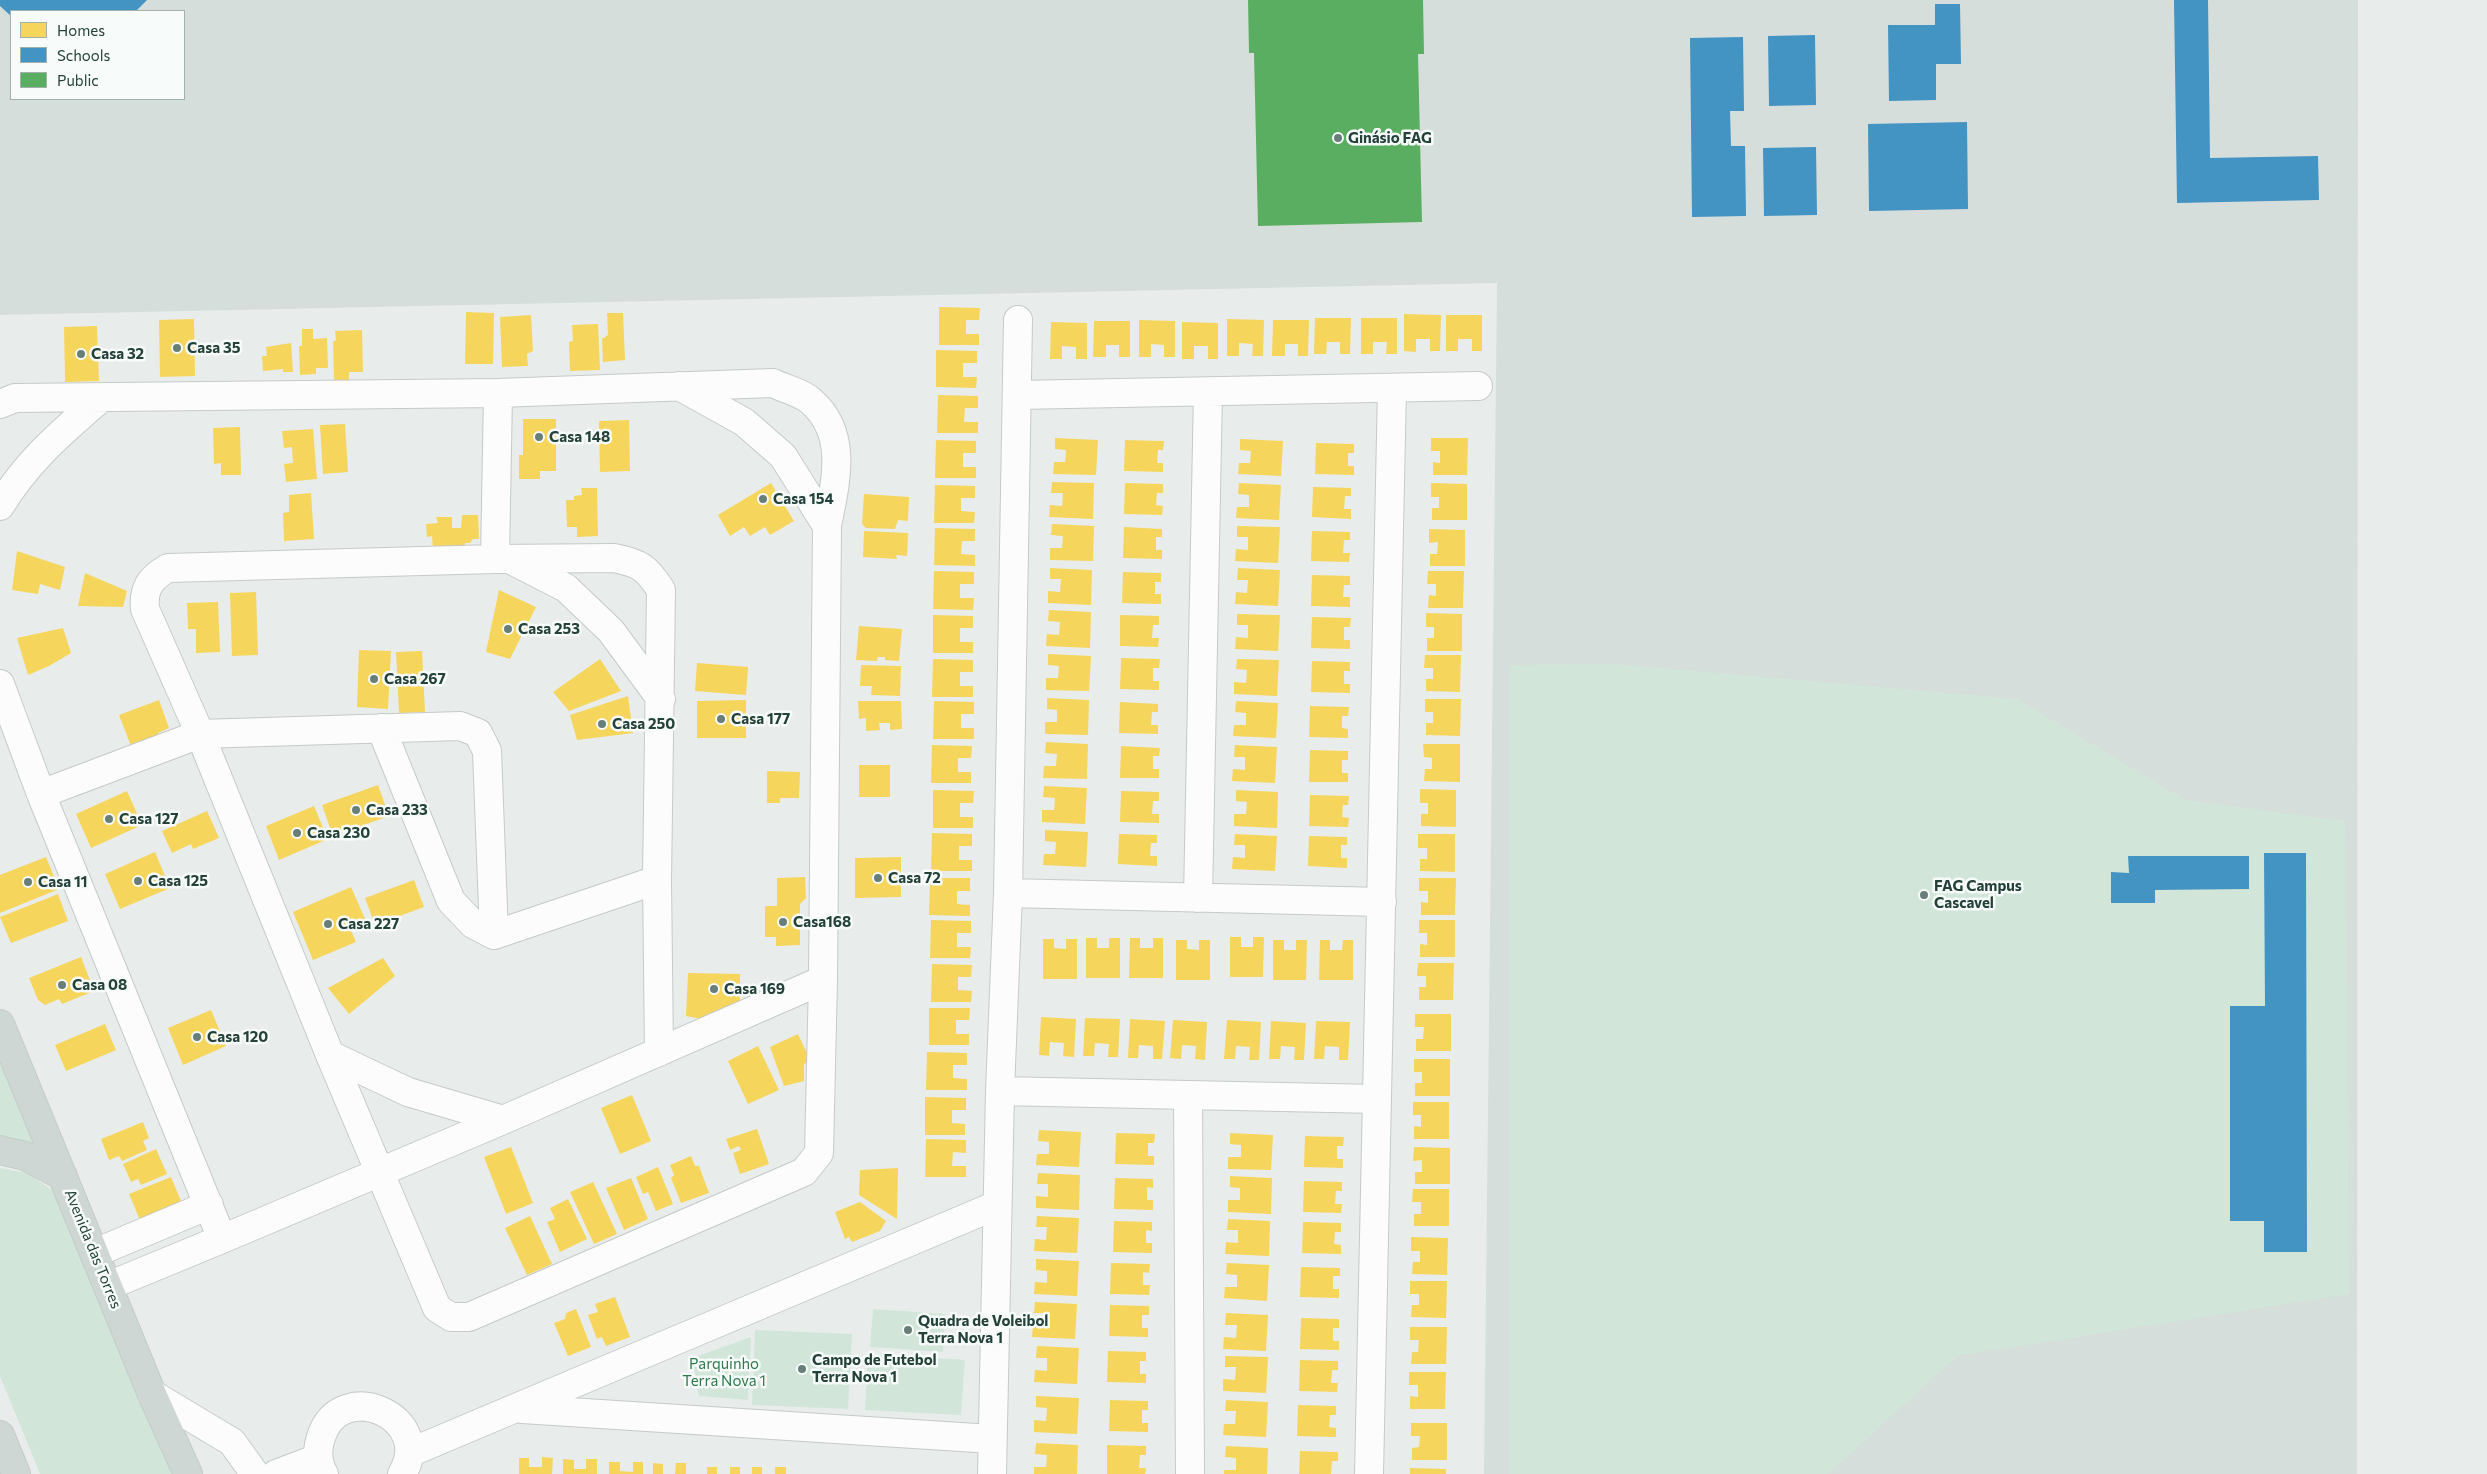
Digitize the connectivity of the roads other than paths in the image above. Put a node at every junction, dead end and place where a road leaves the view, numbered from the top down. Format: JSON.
{"nodes":[{"id":1,"x":1018,"y":320,"type":"dead end"},
{"id":2,"x":677,"y":385,"type":"junction"},
{"id":3,"x":1478,"y":386,"type":"dead end"},
{"id":4,"x":1392,"y":388,"type":"junction"},
{"id":5,"x":1208,"y":392,"type":"junction"},
{"id":6,"x":498,"y":393,"type":"junction"},
{"id":7,"x":1017,"y":395,"type":"junction"},
{"id":8,"x":101,"y":398,"type":"junction"},
{"id":9,"x":0,"y":404,"type":"edge"},
{"id":10,"x":0,"y":506,"type":"edge"},
{"id":11,"x":827,"y":526,"type":"junction"},
{"id":12,"x":503,"y":560,"type":"junction"},
{"id":13,"x":0,"y":684,"type":"edge"},
{"id":14,"x":661,"y":699,"type":"junction"},
{"id":15,"x":381,"y":728,"type":"junction"},
{"id":16,"x":200,"y":734,"type":"junction"},
{"id":17,"x":41,"y":794,"type":"junction"},
{"id":18,"x":657,"y":880,"type":"junction"},
{"id":19,"x":1008,"y":893,"type":"junction"},
{"id":20,"x":1198,"y":898,"type":"junction"},
{"id":21,"x":1382,"y":902,"type":"junction"},
{"id":22,"x":494,"y":935,"type":"junction"},
{"id":23,"x":823,"y":980,"type":"junction"},
{"id":24,"x":0,"y":1024,"type":"edge"},
{"id":25,"x":659,"y":1052,"type":"junction"},
{"id":26,"x":330,"y":1056,"type":"junction"},
{"id":27,"x":1000,"y":1090,"type":"junction"},
{"id":28,"x":1188,"y":1095,"type":"junction"},
{"id":29,"x":1377,"y":1099,"type":"junction"},
{"id":30,"x":503,"y":1120,"type":"junction"},
{"id":31,"x":0,"y":1150,"type":"edge"},
{"id":32,"x":380,"y":1171,"type":"junction"},
{"id":33,"x":62,"y":1176,"type":"junction"},
{"id":34,"x":209,"y":1205,"type":"junction"},
{"id":35,"x":997,"y":1205,"type":"junction"},
{"id":36,"x":222,"y":1239,"type":"junction"},
{"id":37,"x":95,"y":1253,"type":"junction"},
{"id":38,"x":108,"y":1286,"type":"junction"},
{"id":39,"x":596,"y":1375,"type":"junction"},
{"id":40,"x":152,"y":1394,"type":"junction"},
{"id":41,"x":515,"y":1409,"type":"junction"},
{"id":42,"x":607,"y":1414,"type":"junction"},
{"id":43,"x":0,"y":1435,"type":"edge"},
{"id":44,"x":992,"y":1439,"type":"junction"},
{"id":45,"x":406,"y":1464,"type":"edge"},
{"id":46,"x":321,"y":1466,"type":"edge"},
{"id":47,"x":16,"y":1474,"type":"edge"},
{"id":48,"x":188,"y":1474,"type":"edge"},
{"id":49,"x":255,"y":1474,"type":"edge"},
{"id":50,"x":276,"y":1474,"type":"edge"},
{"id":51,"x":992,"y":1474,"type":"edge"},
{"id":52,"x":1190,"y":1474,"type":"edge"},
{"id":53,"x":1369,"y":1474,"type":"edge"}],
"edges":[{"from":1,"to":7,"type":"street"},
{"from":2,"to":6,"type":"street"},
{"from":2,"to":11,"type":"street"},
{"from":2,"to":11,"type":"street"},
{"from":3,"to":4,"type":"street"},
{"from":4,"to":5,"type":"street"},
{"from":4,"to":21,"type":"street"},
{"from":5,"to":7,"type":"street"},
{"from":5,"to":20,"type":"street"},
{"from":6,"to":8,"type":"street"},
{"from":6,"to":12,"type":"street"},
{"from":7,"to":19,"type":"street"},
{"from":8,"to":9,"type":"street"},
{"from":8,"to":10,"type":"street"},
{"from":11,"to":23,"type":"street"},
{"from":12,"to":14,"type":"street"},
{"from":12,"to":14,"type":"street"},
{"from":12,"to":16,"type":"street"},
{"from":13,"to":17,"type":"street"},
{"from":14,"to":18,"type":"street"},
{"from":15,"to":16,"type":"street"},
{"from":15,"to":22,"type":"street"},
{"from":15,"to":22,"type":"street"},
{"from":16,"to":17,"type":"street"},
{"from":16,"to":26,"type":"street"},
{"from":17,"to":34,"type":"street"},
{"from":18,"to":22,"type":"street"},
{"from":18,"to":25,"type":"street"},
{"from":19,"to":20,"type":"street"},
{"from":19,"to":27,"type":"street"},
{"from":20,"to":21,"type":"street"},
{"from":21,"to":29,"type":"street"},
{"from":23,"to":25,"type":"street"},
{"from":23,"to":32,"type":"street"},
{"from":24,"to":33,"type":"main road","name":"Avenida das Torres"},
{"from":25,"to":30,"type":"street"},
{"from":26,"to":30,"type":"street"},
{"from":26,"to":32,"type":"street"},
{"from":27,"to":28,"type":"street"},
{"from":27,"to":35,"type":"street"},
{"from":28,"to":29,"type":"street"},
{"from":28,"to":52,"type":"street"},
{"from":29,"to":53,"type":"street"},
{"from":30,"to":32,"type":"street"},
{"from":31,"to":33,"type":"main road"},
{"from":32,"to":36,"type":"street"},
{"from":33,"to":37,"type":"main road","name":"Avenida das Torres"},
{"from":34,"to":36,"type":"street"},
{"from":34,"to":37,"type":"street"},
{"from":35,"to":39,"type":"street"},
{"from":35,"to":44,"type":"street"},
{"from":36,"to":38,"type":"street"},
{"from":37,"to":38,"type":"main road","name":"Avenida das Torres"},
{"from":38,"to":40,"type":"main road","name":"Avenida das Torres"},
{"from":39,"to":41,"type":"street"},
{"from":39,"to":42,"type":"street"},
{"from":40,"to":48,"type":"main road","name":"Avenida das Torres"},
{"from":40,"to":49,"type":"street"},
{"from":41,"to":42,"type":"street"},
{"from":41,"to":45,"type":"street"},
{"from":42,"to":44,"type":"street"},
{"from":43,"to":47,"type":"main road"},
{"from":44,"to":51,"type":"street"},
{"from":45,"to":46,"type":"street"},
{"from":46,"to":50,"type":"street"}]}
